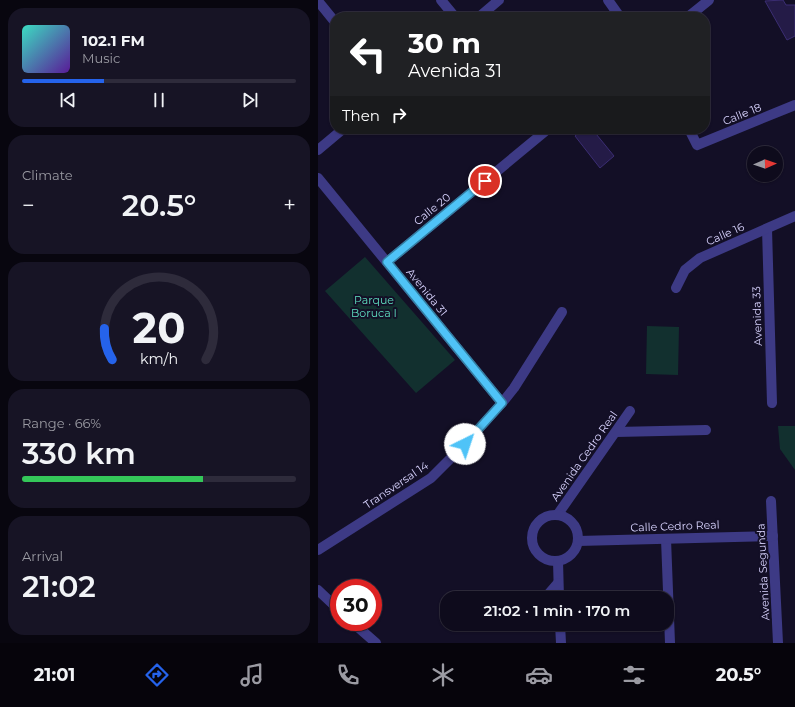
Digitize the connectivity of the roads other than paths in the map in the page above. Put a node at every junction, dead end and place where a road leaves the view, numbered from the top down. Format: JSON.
{"nodes":[{"id":1,"x":441,"y":0,"type":"edge"},
{"id":2,"x":499,"y":0,"type":"edge"},
{"id":3,"x":608,"y":0,"type":"edge"},
{"id":4,"x":709,"y":0,"type":"edge"},
{"id":5,"x":318,"y":1,"type":"edge"},
{"id":6,"x":450,"y":12,"type":"edge"},
{"id":7,"x":485,"y":12,"type":"edge"},
{"id":8,"x":616,"y":12,"type":"edge"},
{"id":9,"x":694,"y":12,"type":"edge"},
{"id":10,"x":330,"y":16,"type":"edge"},
{"id":11,"x":795,"y":105,"type":"edge"},
{"id":12,"x":337,"y":134,"type":"edge"},
{"id":13,"x":541,"y":134,"type":"edge"},
{"id":14,"x":692,"y":134,"type":"edge"},
{"id":15,"x":318,"y":150,"type":"edge"},
{"id":16,"x":318,"y":178,"type":"edge"},
{"id":17,"x":795,"y":216,"type":"edge"},
{"id":18,"x":767,"y":228,"type":"junction"},
{"id":19,"x":387,"y":262,"type":"junction"},
{"id":20,"x":676,"y":288,"type":"dead end"},
{"id":21,"x":562,"y":312,"type":"dead end"},
{"id":22,"x":502,"y":403,"type":"junction"},
{"id":23,"x":772,"y":403,"type":"dead end"},
{"id":24,"x":630,"y":411,"type":"dead end"},
{"id":25,"x":706,"y":430,"type":"dead end"},
{"id":26,"x":616,"y":432,"type":"junction"},
{"id":27,"x":771,"y":501,"type":"dead end"},
{"id":28,"x":558,"y":514,"type":"junction"},
{"id":29,"x":773,"y":536,"type":"junction"},
{"id":30,"x":666,"y":539,"type":"junction"},
{"id":31,"x":578,"y":542,"type":"junction"},
{"id":32,"x":318,"y":550,"type":"edge"},
{"id":33,"x":558,"y":561,"type":"junction"},
{"id":34,"x":558,"y":583,"type":"junction"},
{"id":35,"x":318,"y":590,"type":"edge"},
{"id":36,"x":551,"y":591,"type":"edge"},
{"id":37,"x":559,"y":591,"type":"edge"},
{"id":38,"x":330,"y":601,"type":"edge"},
{"id":39,"x":362,"y":631,"type":"edge"},
{"id":40,"x":560,"y":631,"type":"edge"},
{"id":41,"x":376,"y":643,"type":"edge"},
{"id":42,"x":561,"y":643,"type":"edge"},
{"id":43,"x":670,"y":643,"type":"edge"},
{"id":44,"x":778,"y":643,"type":"edge"}],
"edges":[{"from":1,"to":6,"type":"street"},
{"from":2,"to":7,"type":"street"},
{"from":3,"to":8,"type":"street"},
{"from":4,"to":9,"type":"street"},
{"from":5,"to":10,"type":"street"},
{"from":11,"to":14,"type":"street","name":"Calle 18"},
{"from":12,"to":15,"type":"street"},
{"from":13,"to":19,"type":"street","name":"Calle 20"},
{"from":16,"to":19,"type":"street","name":"Avenida 31"},
{"from":17,"to":18,"type":"street","name":"Calle 16"},
{"from":18,"to":20,"type":"street","name":"Calle 16"},
{"from":18,"to":23,"type":"street","name":"Avenida 33"},
{"from":19,"to":22,"type":"street","name":"Avenida 31"},
{"from":21,"to":22,"type":"street","name":"Transversal 14"},
{"from":22,"to":32,"type":"street","name":"Transversal 14"},
{"from":24,"to":26,"type":"street","name":"Avenida Cedro Real"},
{"from":25,"to":26,"type":"street"},
{"from":26,"to":28,"type":"street","name":"Avenida Cedro Real"},
{"from":27,"to":29,"type":"street","name":"Avenida Segunda"},
{"from":28,"to":31,"type":"street"},
{"from":28,"to":33,"type":"street"},
{"from":29,"to":30,"type":"street","name":"Calle Cedro Real"},
{"from":29,"to":44,"type":"street","name":"Avenida Segunda"},
{"from":30,"to":31,"type":"street","name":"Calle Cedro Real"},
{"from":30,"to":43,"type":"street"},
{"from":31,"to":33,"type":"street"},
{"from":33,"to":34,"type":"street"},
{"from":34,"to":36,"type":"street"},
{"from":34,"to":37,"type":"street"},
{"from":35,"to":38,"type":"street"},
{"from":39,"to":41,"type":"street"},
{"from":40,"to":42,"type":"street"}]}
